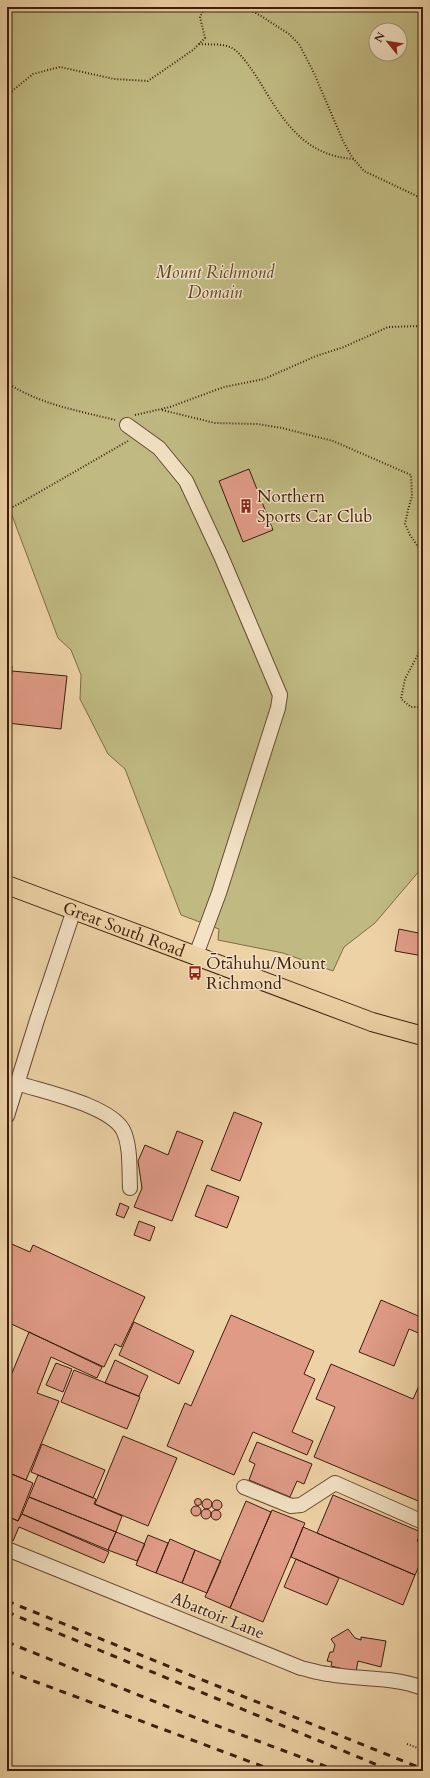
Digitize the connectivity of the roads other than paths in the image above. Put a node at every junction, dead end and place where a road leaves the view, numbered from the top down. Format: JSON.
{"nodes":[{"id":1,"x":124,"y":420,"type":"road end"},
{"id":2,"x":7,"y":885,"type":"edge"},
{"id":3,"x":74,"y":910,"type":"junction"},
{"id":4,"x":196,"y":955,"type":"junction"},
{"id":5,"x":423,"y":1036,"type":"edge"},
{"id":6,"x":17,"y":1083,"type":"junction"},
{"id":7,"x":7,"y":1116,"type":"edge"},
{"id":8,"x":130,"y":1188,"type":"dead end"},
{"id":9,"x":244,"y":1487,"type":"dead end"},
{"id":10,"x":423,"y":1522,"type":"edge"},
{"id":11,"x":7,"y":1549,"type":"edge"},
{"id":12,"x":423,"y":1688,"type":"edge"}],
"edges":[{"from":1,"to":4,"type":"lane"},
{"from":2,"to":3,"type":"main road","name":"Great South Road"},
{"from":3,"to":4,"type":"main road","name":"Great South Road"},
{"from":3,"to":6,"type":"lane"},
{"from":4,"to":5,"type":"main road","name":"Great South Road"},
{"from":6,"to":7,"type":"lane"},
{"from":6,"to":8,"type":"lane"},
{"from":9,"to":10,"type":"lane"},
{"from":11,"to":12,"type":"lane","name":"Abattoir Lane"}]}
